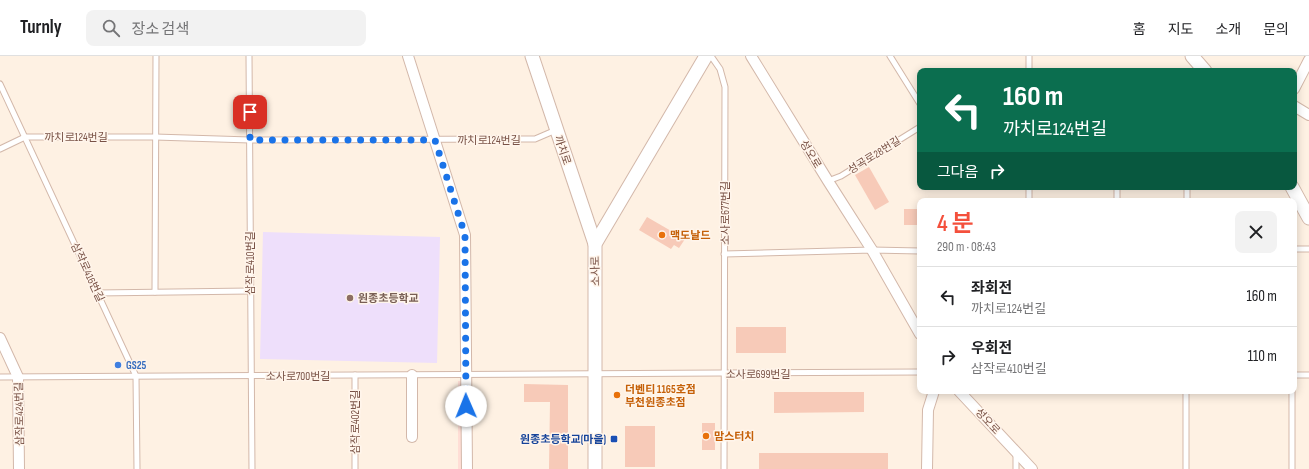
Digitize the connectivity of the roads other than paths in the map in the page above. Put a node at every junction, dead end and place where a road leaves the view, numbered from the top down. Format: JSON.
{"nodes":[{"id":1,"x":156,"y":56,"type":"edge"},
{"id":2,"x":249,"y":56,"type":"edge"},
{"id":3,"x":408,"y":56,"type":"edge"},
{"id":4,"x":532,"y":56,"type":"edge"},
{"id":5,"x":706,"y":56,"type":"edge"},
{"id":6,"x":712,"y":56,"type":"edge"},
{"id":7,"x":751,"y":56,"type":"edge"},
{"id":8,"x":890,"y":56,"type":"edge"},
{"id":9,"x":1029,"y":56,"type":"edge"},
{"id":10,"x":1192,"y":56,"type":"edge"},
{"id":11,"x":1309,"y":60,"type":"edge"},
{"id":12,"x":1029,"y":68,"type":"edge"},
{"id":13,"x":1202,"y":68,"type":"edge"},
{"id":14,"x":1297,"y":83,"type":"edge"},
{"id":15,"x":0,"y":84,"type":"edge"},
{"id":16,"x":917,"y":99,"type":"edge"},
{"id":17,"x":1297,"y":108,"type":"edge"},
{"id":18,"x":1309,"y":115,"type":"edge"},
{"id":19,"x":917,"y":129,"type":"edge"},
{"id":20,"x":556,"y":130,"type":"junction"},
{"id":21,"x":25,"y":137,"type":"junction"},
{"id":22,"x":155,"y":137,"type":"junction"},
{"id":23,"x":250,"y":140,"type":"junction"},
{"id":24,"x":435,"y":140,"type":"junction"},
{"id":25,"x":0,"y":149,"type":"edge"},
{"id":26,"x":828,"y":182,"type":"junction"},
{"id":27,"x":1294,"y":190,"type":"edge"},
{"id":28,"x":1309,"y":218,"type":"edge"},
{"id":29,"x":595,"y":244,"type":"junction"},
{"id":30,"x":1297,"y":249,"type":"edge"},
{"id":31,"x":1309,"y":249,"type":"edge"},
{"id":32,"x":872,"y":250,"type":"junction"},
{"id":33,"x":917,"y":251,"type":"edge"},
{"id":34,"x":724,"y":254,"type":"junction"},
{"id":35,"x":250,"y":291,"type":"junction"},
{"id":36,"x":155,"y":292,"type":"junction"},
{"id":37,"x":97,"y":293,"type":"junction"},
{"id":38,"x":917,"y":329,"type":"edge"},
{"id":39,"x":0,"y":338,"type":"edge"},
{"id":40,"x":917,"y":372,"type":"edge"},
{"id":41,"x":596,"y":374,"type":"junction"},
{"id":42,"x":724,"y":374,"type":"junction"},
{"id":43,"x":355,"y":375,"type":"junction"},
{"id":44,"x":412,"y":375,"type":"junction"},
{"id":45,"x":466,"y":375,"type":"junction"},
{"id":46,"x":1297,"y":375,"type":"edge"},
{"id":47,"x":1309,"y":375,"type":"edge"},
{"id":48,"x":136,"y":376,"type":"junction"},
{"id":49,"x":251,"y":376,"type":"junction"},
{"id":50,"x":0,"y":377,"type":"edge"},
{"id":51,"x":18,"y":377,"type":"junction"},
{"id":52,"x":933,"y":394,"type":"edge"},
{"id":53,"x":962,"y":394,"type":"edge"},
{"id":54,"x":1186,"y":394,"type":"edge"},
{"id":55,"x":1292,"y":394,"type":"edge"},
{"id":56,"x":412,"y":437,"type":"dead end"},
{"id":57,"x":1016,"y":452,"type":"junction"},
{"id":58,"x":19,"y":469,"type":"edge"},
{"id":59,"x":137,"y":469,"type":"edge"},
{"id":60,"x":252,"y":469,"type":"edge"},
{"id":61,"x":356,"y":469,"type":"edge"},
{"id":62,"x":467,"y":469,"type":"edge"},
{"id":63,"x":596,"y":469,"type":"edge"},
{"id":64,"x":724,"y":469,"type":"edge"},
{"id":65,"x":926,"y":469,"type":"edge"},
{"id":66,"x":1016,"y":469,"type":"edge"},
{"id":67,"x":1032,"y":469,"type":"edge"},
{"id":68,"x":1186,"y":469,"type":"edge"},
{"id":69,"x":1292,"y":469,"type":"edge"}],
"edges":[{"from":1,"to":22,"type":"lane"},
{"from":2,"to":23,"type":"lane","name":"삼작로410번길"},
{"from":3,"to":24,"type":"street"},
{"from":4,"to":20,"type":"street","name":"까치로"},
{"from":5,"to":29,"type":"street","name":"소사로"},
{"from":6,"to":34,"type":"lane","name":"소사로677번길"},
{"from":7,"to":26,"type":"street","name":"성오로"},
{"from":8,"to":16,"type":"lane"},
{"from":9,"to":12,"type":"lane"},
{"from":10,"to":13,"type":"street"},
{"from":11,"to":14,"type":"street"},
{"from":15,"to":21,"type":"lane","name":"삼작로416번길"},
{"from":17,"to":18,"type":"street"},
{"from":19,"to":26,"type":"lane","name":"성곡로28번길"},
{"from":20,"to":24,"type":"lane","name":"까치로124번길"},
{"from":20,"to":29,"type":"street","name":"까치로"},
{"from":21,"to":22,"type":"lane","name":"까치로124번길"},
{"from":21,"to":25,"type":"lane","name":"까치로124번길"},
{"from":21,"to":37,"type":"lane","name":"삼작로416번길"},
{"from":22,"to":23,"type":"lane","name":"까치로124번길"},
{"from":22,"to":36,"type":"lane"},
{"from":23,"to":24,"type":"lane","name":"까치로124번길"},
{"from":23,"to":35,"type":"lane","name":"삼작로410번길"},
{"from":24,"to":45,"type":"street"},
{"from":26,"to":32,"type":"street","name":"성오로"},
{"from":27,"to":28,"type":"street"},
{"from":29,"to":41,"type":"street","name":"소사로"},
{"from":30,"to":31,"type":"lane"},
{"from":32,"to":33,"type":"lane"},
{"from":32,"to":34,"type":"lane"},
{"from":32,"to":38,"type":"street","name":"성오로"},
{"from":34,"to":42,"type":"lane","name":"소사로677번길"},
{"from":35,"to":36,"type":"lane"},
{"from":35,"to":49,"type":"lane","name":"삼작로410번길"},
{"from":36,"to":37,"type":"lane"},
{"from":37,"to":48,"type":"lane","name":"삼작로416번길"},
{"from":39,"to":51,"type":"street","name":"삼작로424번길"},
{"from":40,"to":42,"type":"lane","name":"소사로699번길"},
{"from":41,"to":42,"type":"lane","name":"소사로699번길"},
{"from":41,"to":45,"type":"lane","name":"소사로700번길"},
{"from":41,"to":63,"type":"street","name":"소사로"},
{"from":42,"to":64,"type":"lane","name":"소사로677번길"},
{"from":43,"to":44,"type":"lane","name":"소사로700번길"},
{"from":43,"to":49,"type":"lane","name":"소사로700번길"},
{"from":43,"to":61,"type":"lane","name":"삼작로402번길"},
{"from":44,"to":45,"type":"lane","name":"소사로700번길"},
{"from":44,"to":56,"type":"street"},
{"from":45,"to":62,"type":"street"},
{"from":46,"to":47,"type":"lane"},
{"from":48,"to":49,"type":"lane","name":"소사로700번길"},
{"from":48,"to":51,"type":"lane","name":"소사로700번길"},
{"from":48,"to":59,"type":"lane","name":"삼작로416번길"},
{"from":49,"to":60,"type":"lane","name":"삼작로410번길"},
{"from":50,"to":51,"type":"lane","name":"소사로700번길"},
{"from":51,"to":58,"type":"street","name":"삼작로424번길"},
{"from":52,"to":65,"type":"street"},
{"from":53,"to":57,"type":"street","name":"성오로"},
{"from":54,"to":68,"type":"lane"},
{"from":55,"to":69,"type":"lane"},
{"from":57,"to":66,"type":"lane"},
{"from":57,"to":67,"type":"street","name":"성오로"}]}
